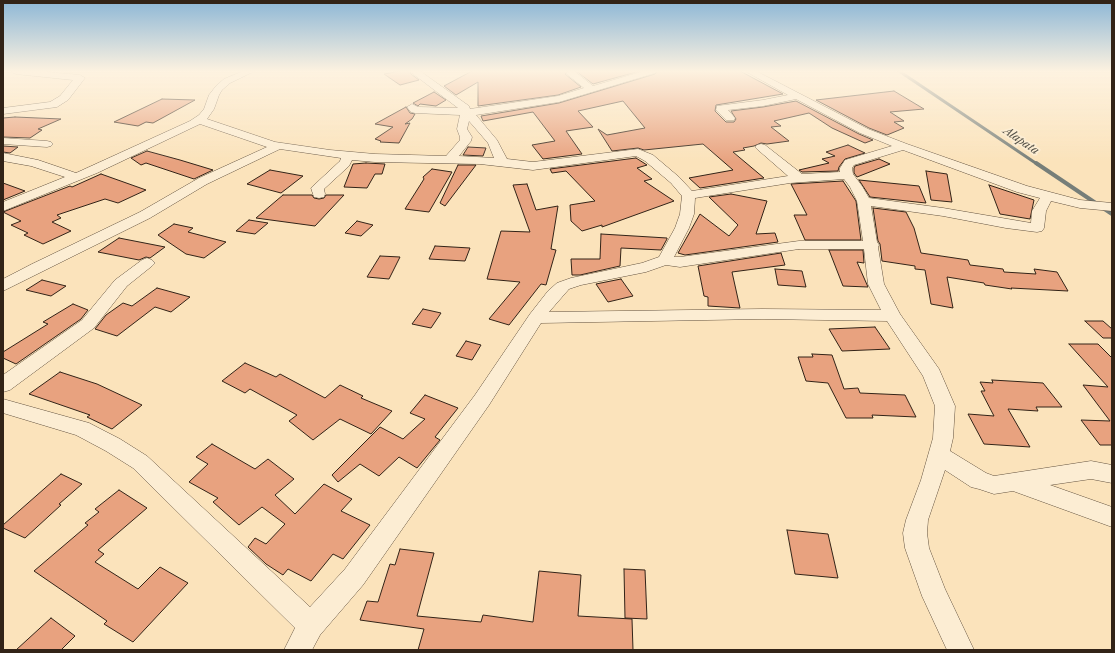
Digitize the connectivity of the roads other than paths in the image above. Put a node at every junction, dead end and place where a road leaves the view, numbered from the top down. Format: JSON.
{"nodes":[{"id":1,"x":59,"y":101,"type":"edge"},
{"id":2,"x":212,"y":101,"type":"edge"},
{"id":3,"x":458,"y":101,"type":"edge"},
{"id":4,"x":546,"y":101,"type":"edge"},
{"id":5,"x":770,"y":101,"type":"edge"},
{"id":6,"x":807,"y":101,"type":"edge"},
{"id":7,"x":412,"y":107,"type":"dead end"},
{"id":8,"x":3,"y":111,"type":"edge"},
{"id":9,"x":466,"y":113,"type":"junction"},
{"id":10,"x":730,"y":118,"type":"dead end"},
{"id":11,"x":198,"y":120,"type":"junction"},
{"id":12,"x":3,"y":141,"type":"edge"},
{"id":13,"x":47,"y":144,"type":"dead end"},
{"id":14,"x":280,"y":145,"type":"junction"},
{"id":15,"x":903,"y":146,"type":"junction"},
{"id":16,"x":761,"y":147,"type":"dead end"},
{"id":17,"x":348,"y":156,"type":"junction"},
{"id":18,"x":3,"y":157,"type":"edge"},
{"id":19,"x":449,"y":160,"type":"junction"},
{"id":20,"x":502,"y":162,"type":"junction"},
{"id":21,"x":847,"y":175,"type":"junction"},
{"id":22,"x":76,"y":177,"type":"junction"},
{"id":23,"x":799,"y":178,"type":"junction"},
{"id":24,"x":318,"y":194,"type":"dead end"},
{"id":25,"x":689,"y":195,"type":"junction"},
{"id":26,"x":1048,"y":195,"type":"junction"},
{"id":27,"x":864,"y":201,"type":"junction"},
{"id":28,"x":3,"y":207,"type":"edge"},
{"id":29,"x":1112,"y":207,"type":"edge"},
{"id":30,"x":872,"y":246,"type":"junction"},
{"id":31,"x":665,"y":260,"type":"junction"},
{"id":32,"x":147,"y":263,"type":"dead end"},
{"id":33,"x":3,"y":286,"type":"edge"},
{"id":34,"x":892,"y":316,"type":"junction"},
{"id":35,"x":536,"y":318,"type":"junction"},
{"id":36,"x":3,"y":385,"type":"edge"},
{"id":37,"x":3,"y":406,"type":"edge"},
{"id":38,"x":939,"y":455,"type":"junction"},
{"id":39,"x":1112,"y":474,"type":"edge"},
{"id":40,"x":1014,"y":482,"type":"junction"},
{"id":41,"x":1112,"y":517,"type":"edge"},
{"id":42,"x":311,"y":626,"type":"junction"},
{"id":43,"x":297,"y":650,"type":"edge"},
{"id":44,"x":961,"y":650,"type":"edge"}],
"edges":[{"from":1,"to":8,"type":"street"},
{"from":2,"to":11,"type":"street"},
{"from":3,"to":9,"type":"street"},
{"from":4,"to":9,"type":"street"},
{"from":5,"to":10,"type":"street"},
{"from":6,"to":15,"type":"street"},
{"from":7,"to":9,"type":"street"},
{"from":9,"to":19,"type":"street"},
{"from":9,"to":20,"type":"street"},
{"from":11,"to":14,"type":"street"},
{"from":11,"to":22,"type":"street"},
{"from":12,"to":13,"type":"street"},
{"from":14,"to":17,"type":"street"},
{"from":14,"to":33,"type":"street"},
{"from":15,"to":21,"type":"street"},
{"from":15,"to":26,"type":"street"},
{"from":16,"to":23,"type":"street"},
{"from":17,"to":19,"type":"street"},
{"from":17,"to":24,"type":"street"},
{"from":18,"to":22,"type":"street"},
{"from":19,"to":20,"type":"street"},
{"from":20,"to":25,"type":"street"},
{"from":21,"to":23,"type":"street"},
{"from":21,"to":27,"type":"street"},
{"from":22,"to":28,"type":"street"},
{"from":23,"to":25,"type":"street"},
{"from":25,"to":31,"type":"street"},
{"from":26,"to":27,"type":"street"},
{"from":26,"to":29,"type":"street"},
{"from":27,"to":30,"type":"street"},
{"from":30,"to":31,"type":"street"},
{"from":30,"to":34,"type":"street"},
{"from":31,"to":35,"type":"street"},
{"from":32,"to":36,"type":"street"},
{"from":34,"to":35,"type":"street"},
{"from":34,"to":38,"type":"street"},
{"from":35,"to":42,"type":"street"},
{"from":37,"to":42,"type":"street"},
{"from":38,"to":40,"type":"street"},
{"from":38,"to":44,"type":"street"},
{"from":39,"to":40,"type":"street"},
{"from":40,"to":41,"type":"street"},
{"from":42,"to":43,"type":"street"}]}
